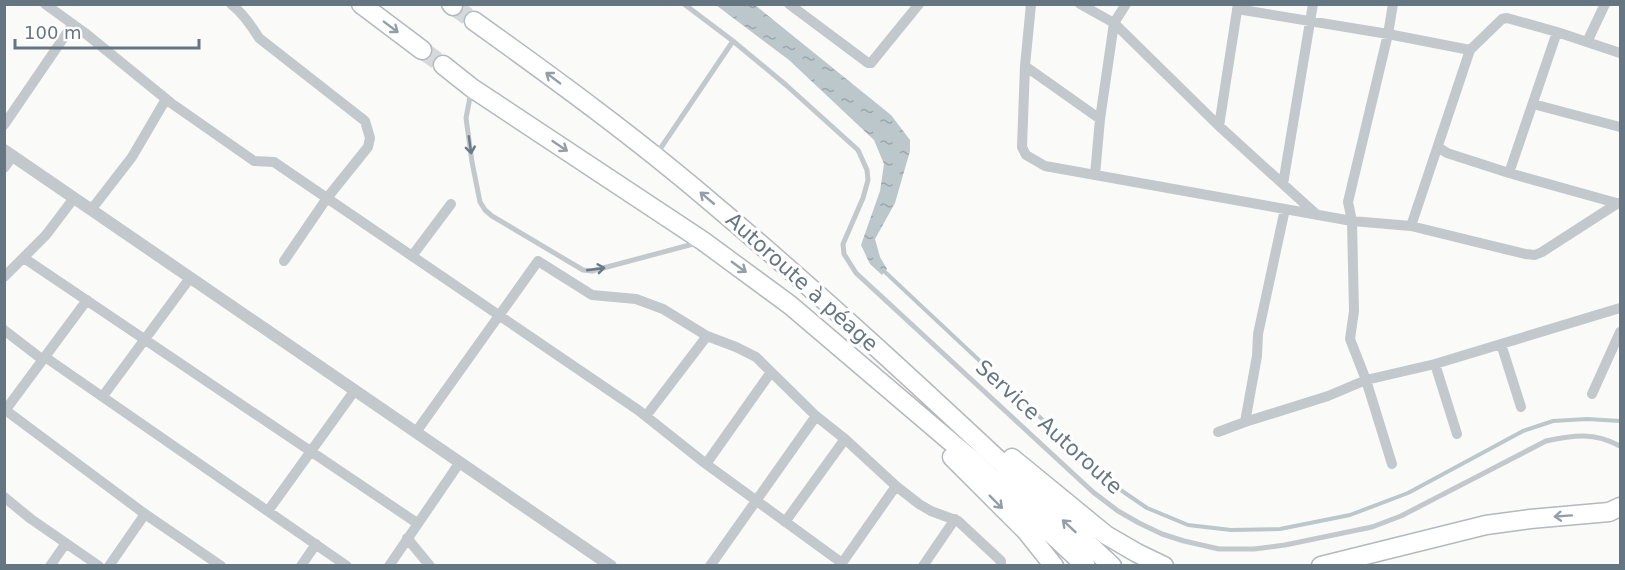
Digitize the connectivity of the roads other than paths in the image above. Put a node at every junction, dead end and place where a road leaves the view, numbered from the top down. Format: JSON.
{"nodes":[{"id":1,"x":45,"y":4,"type":"edge"},
{"id":2,"x":231,"y":4,"type":"edge"},
{"id":3,"x":361,"y":4,"type":"edge"},
{"id":4,"x":919,"y":4,"type":"edge"},
{"id":5,"x":1031,"y":4,"type":"edge"},
{"id":6,"x":1080,"y":4,"type":"edge"},
{"id":7,"x":1126,"y":4,"type":"edge"},
{"id":8,"x":1313,"y":4,"type":"edge"},
{"id":9,"x":1393,"y":4,"type":"edge"},
{"id":10,"x":1605,"y":4,"type":"edge"},
{"id":11,"x":688,"y":6,"type":"edge"},
{"id":12,"x":794,"y":6,"type":"edge"},
{"id":13,"x":1238,"y":7,"type":"edge"},
{"id":14,"x":474,"y":21,"type":"tunnel mouth"},
{"id":15,"x":1310,"y":21,"type":"junction"},
{"id":16,"x":1114,"y":23,"type":"junction"},
{"id":17,"x":73,"y":24,"type":"junction"},
{"id":18,"x":1557,"y":32,"type":"junction"},
{"id":19,"x":1388,"y":33,"type":"junction"},
{"id":20,"x":733,"y":41,"type":"junction"},
{"id":21,"x":1587,"y":42,"type":"junction"},
{"id":22,"x":422,"y":50,"type":"tunnel mouth"},
{"id":23,"x":1470,"y":50,"type":"junction"},
{"id":24,"x":1620,"y":53,"type":"edge"},
{"id":25,"x":443,"y":65,"type":"tunnel mouth"},
{"id":26,"x":1025,"y":66,"type":"junction"},
{"id":27,"x":472,"y":88,"type":"junction"},
{"id":28,"x":166,"y":99,"type":"junction"},
{"id":29,"x":1533,"y":104,"type":"junction"},
{"id":30,"x":1100,"y":119,"type":"junction"},
{"id":31,"x":4,"y":125,"type":"edge"},
{"id":32,"x":1219,"y":126,"type":"junction"},
{"id":33,"x":1620,"y":127,"type":"edge"},
{"id":34,"x":1438,"y":147,"type":"junction"},
{"id":35,"x":9,"y":153,"type":"edge"},
{"id":36,"x":655,"y":156,"type":"junction"},
{"id":37,"x":4,"y":168,"type":"edge"},
{"id":38,"x":1509,"y":173,"type":"junction"},
{"id":39,"x":1095,"y":175,"type":"junction"},
{"id":40,"x":1283,"y":184,"type":"junction"},
{"id":41,"x":74,"y":198,"type":"junction"},
{"id":42,"x":327,"y":198,"type":"junction"},
{"id":43,"x":1619,"y":203,"type":"edge"},
{"id":44,"x":451,"y":204,"type":"dead end"},
{"id":45,"x":1285,"y":209,"type":"junction"},
{"id":46,"x":91,"y":210,"type":"junction"},
{"id":47,"x":1318,"y":215,"type":"junction"},
{"id":48,"x":1352,"y":221,"type":"junction"},
{"id":49,"x":1412,"y":226,"type":"junction"},
{"id":50,"x":703,"y":241,"type":"junction"},
{"id":51,"x":412,"y":256,"type":"junction"},
{"id":52,"x":24,"y":258,"type":"junction"},
{"id":53,"x":284,"y":261,"type":"dead end"},
{"id":54,"x":4,"y":277,"type":"edge"},
{"id":55,"x":190,"y":278,"type":"junction"},
{"id":56,"x":87,"y":300,"type":"junction"},
{"id":57,"x":1620,"y":308,"type":"edge"},
{"id":58,"x":499,"y":315,"type":"junction"},
{"id":59,"x":4,"y":330,"type":"edge"},
{"id":60,"x":1620,"y":332,"type":"edge"},
{"id":61,"x":707,"y":336,"type":"junction"},
{"id":62,"x":145,"y":339,"type":"junction"},
{"id":63,"x":867,"y":339,"type":"junction"},
{"id":64,"x":1501,"y":344,"type":"junction"},
{"id":65,"x":44,"y":358,"type":"junction"},
{"id":66,"x":1435,"y":364,"type":"junction"},
{"id":67,"x":867,"y":371,"type":"junction"},
{"id":68,"x":771,"y":372,"type":"junction"},
{"id":69,"x":1366,"y":380,"type":"junction"},
{"id":70,"x":355,"y":390,"type":"junction"},
{"id":71,"x":1592,"y":394,"type":"dead end"},
{"id":72,"x":103,"y":396,"type":"junction"},
{"id":73,"x":1521,"y":406,"type":"dead end"},
{"id":74,"x":5,"y":410,"type":"edge"},
{"id":75,"x":646,"y":416,"type":"junction"},
{"id":76,"x":816,"y":416,"type":"junction"},
{"id":77,"x":1245,"y":422,"type":"junction"},
{"id":78,"x":416,"y":432,"type":"junction"},
{"id":79,"x":1218,"y":432,"type":"dead end"},
{"id":80,"x":1457,"y":434,"type":"dead end"},
{"id":81,"x":845,"y":439,"type":"junction"},
{"id":82,"x":1620,"y":446,"type":"edge"},
{"id":83,"x":311,"y":452,"type":"junction"},
{"id":84,"x":460,"y":462,"type":"junction"},
{"id":85,"x":706,"y":464,"type":"junction"},
{"id":86,"x":1392,"y":464,"type":"dead end"},
{"id":87,"x":896,"y":486,"type":"junction"},
{"id":88,"x":4,"y":497,"type":"edge"},
{"id":89,"x":756,"y":501,"type":"junction"},
{"id":90,"x":1620,"y":507,"type":"edge"},
{"id":91,"x":268,"y":511,"type":"junction"},
{"id":92,"x":145,"y":514,"type":"junction"},
{"id":93,"x":955,"y":519,"type":"junction"},
{"id":94,"x":785,"y":522,"type":"junction"},
{"id":95,"x":417,"y":524,"type":"junction"},
{"id":96,"x":407,"y":538,"type":"junction"},
{"id":97,"x":66,"y":543,"type":"junction"},
{"id":98,"x":316,"y":544,"type":"junction"},
{"id":99,"x":841,"y":564,"type":"edge"},
{"id":100,"x":221,"y":565,"type":"edge"},
{"id":101,"x":50,"y":566,"type":"edge"},
{"id":102,"x":99,"y":566,"type":"edge"},
{"id":103,"x":109,"y":566,"type":"edge"},
{"id":104,"x":301,"y":566,"type":"edge"},
{"id":105,"x":346,"y":566,"type":"edge"},
{"id":106,"x":389,"y":566,"type":"edge"},
{"id":107,"x":430,"y":566,"type":"edge"},
{"id":108,"x":611,"y":566,"type":"edge"},
{"id":109,"x":710,"y":566,"type":"edge"},
{"id":110,"x":923,"y":566,"type":"edge"},
{"id":111,"x":1001,"y":566,"type":"edge"},
{"id":112,"x":1054,"y":566,"type":"edge"},
{"id":113,"x":1086,"y":566,"type":"edge"},
{"id":114,"x":1112,"y":566,"type":"edge"},
{"id":115,"x":1164,"y":566,"type":"edge"},
{"id":116,"x":1321,"y":566,"type":"edge"}],
"edges":[{"from":1,"to":17,"type":"street"},
{"from":2,"to":42,"type":"street"},
{"from":3,"to":22,"type":"highway","one_way":true},
{"from":4,"to":12,"type":"street"},
{"from":5,"to":26,"type":"street"},
{"from":6,"to":16,"type":"street"},
{"from":7,"to":16,"type":"street"},
{"from":8,"to":15,"type":"street"},
{"from":9,"to":19,"type":"street"},
{"from":10,"to":21,"type":"street"},
{"from":11,"to":20,"type":"lane","name":"Service Autoroute"},
{"from":13,"to":15,"type":"street"},
{"from":13,"to":32,"type":"street"},
{"from":36,"to":14,"type":"highway","name":"Autoroute à péage","one_way":true},
{"from":15,"to":19,"type":"street"},
{"from":15,"to":40,"type":"street"},
{"from":16,"to":30,"type":"street"},
{"from":16,"to":32,"type":"street"},
{"from":17,"to":28,"type":"street"},
{"from":17,"to":31,"type":"street"},
{"from":18,"to":21,"type":"street"},
{"from":18,"to":23,"type":"street"},
{"from":18,"to":29,"type":"street"},
{"from":19,"to":23,"type":"street"},
{"from":19,"to":48,"type":"street"},
{"from":20,"to":36,"type":"lane"},
{"from":20,"to":82,"type":"lane","name":"Service Autoroute"},
{"from":21,"to":24,"type":"street"},
{"from":23,"to":34,"type":"street"},
{"from":25,"to":27,"type":"highway"},
{"from":26,"to":30,"type":"street"},
{"from":26,"to":39,"type":"street"},
{"from":27,"to":50,"type":"highway","one_way":true},
{"from":27,"to":50,"type":"lane","one_way":true},
{"from":28,"to":42,"type":"street"},
{"from":28,"to":46,"type":"street"},
{"from":29,"to":33,"type":"street"},
{"from":29,"to":38,"type":"street"},
{"from":30,"to":39,"type":"street"},
{"from":32,"to":40,"type":"street"},
{"from":34,"to":38,"type":"street"},
{"from":34,"to":49,"type":"street"},
{"from":35,"to":37,"type":"street"},
{"from":35,"to":41,"type":"street"},
{"from":63,"to":36,"type":"highway","name":"Autoroute à péage","one_way":true},
{"from":38,"to":43,"type":"street"},
{"from":39,"to":45,"type":"street"},
{"from":40,"to":47,"type":"street"},
{"from":41,"to":46,"type":"street"},
{"from":41,"to":52,"type":"street"},
{"from":42,"to":51,"type":"street"},
{"from":42,"to":53,"type":"street"},
{"from":43,"to":49,"type":"street"},
{"from":44,"to":51,"type":"street"},
{"from":45,"to":47,"type":"street"},
{"from":45,"to":77,"type":"street"},
{"from":46,"to":55,"type":"street"},
{"from":47,"to":48,"type":"street"},
{"from":48,"to":49,"type":"street"},
{"from":48,"to":69,"type":"street"},
{"from":50,"to":67,"type":"highway","one_way":true},
{"from":51,"to":58,"type":"street"},
{"from":52,"to":54,"type":"street"},
{"from":52,"to":56,"type":"street"},
{"from":55,"to":62,"type":"street"},
{"from":55,"to":70,"type":"street"},
{"from":56,"to":62,"type":"street"},
{"from":56,"to":65,"type":"street"},
{"from":57,"to":64,"type":"street"},
{"from":58,"to":61,"type":"street"},
{"from":58,"to":75,"type":"street"},
{"from":58,"to":78,"type":"street"},
{"from":59,"to":65,"type":"street"},
{"from":60,"to":71,"type":"street"},
{"from":61,"to":68,"type":"street"},
{"from":61,"to":75,"type":"street"},
{"from":62,"to":72,"type":"street"},
{"from":62,"to":83,"type":"street"},
{"from":114,"to":63,"type":"highway","name":"Autoroute à péage","one_way":true},
{"from":63,"to":115,"type":"highway"},
{"from":64,"to":66,"type":"street"},
{"from":64,"to":73,"type":"street"},
{"from":65,"to":72,"type":"street"},
{"from":65,"to":74,"type":"street"},
{"from":66,"to":69,"type":"street"},
{"from":66,"to":80,"type":"street"},
{"from":67,"to":112,"type":"highway","one_way":true},
{"from":67,"to":113,"type":"highway"},
{"from":68,"to":76,"type":"street"},
{"from":68,"to":85,"type":"street"},
{"from":69,"to":77,"type":"street"},
{"from":69,"to":86,"type":"street"},
{"from":70,"to":78,"type":"street"},
{"from":70,"to":83,"type":"street"},
{"from":72,"to":91,"type":"street"},
{"from":74,"to":92,"type":"street"},
{"from":75,"to":85,"type":"street"},
{"from":76,"to":81,"type":"street"},
{"from":76,"to":89,"type":"street"},
{"from":77,"to":79,"type":"street"},
{"from":78,"to":84,"type":"street"},
{"from":81,"to":87,"type":"street"},
{"from":81,"to":94,"type":"street"},
{"from":83,"to":91,"type":"street"},
{"from":83,"to":95,"type":"street"},
{"from":84,"to":95,"type":"street"},
{"from":84,"to":108,"type":"street"},
{"from":85,"to":89,"type":"street"},
{"from":87,"to":93,"type":"street"},
{"from":87,"to":99,"type":"street"},
{"from":88,"to":97,"type":"street"},
{"from":89,"to":94,"type":"street"},
{"from":89,"to":109,"type":"street"},
{"from":90,"to":116,"type":"highway","one_way":true},
{"from":91,"to":98,"type":"street"},
{"from":92,"to":100,"type":"street"},
{"from":92,"to":103,"type":"street"},
{"from":93,"to":110,"type":"street"},
{"from":93,"to":111,"type":"street"},
{"from":94,"to":99,"type":"street"},
{"from":95,"to":96,"type":"street"},
{"from":96,"to":106,"type":"street"},
{"from":96,"to":107,"type":"street"},
{"from":97,"to":101,"type":"street"},
{"from":97,"to":102,"type":"street"},
{"from":98,"to":104,"type":"street"},
{"from":98,"to":105,"type":"street"}]}
